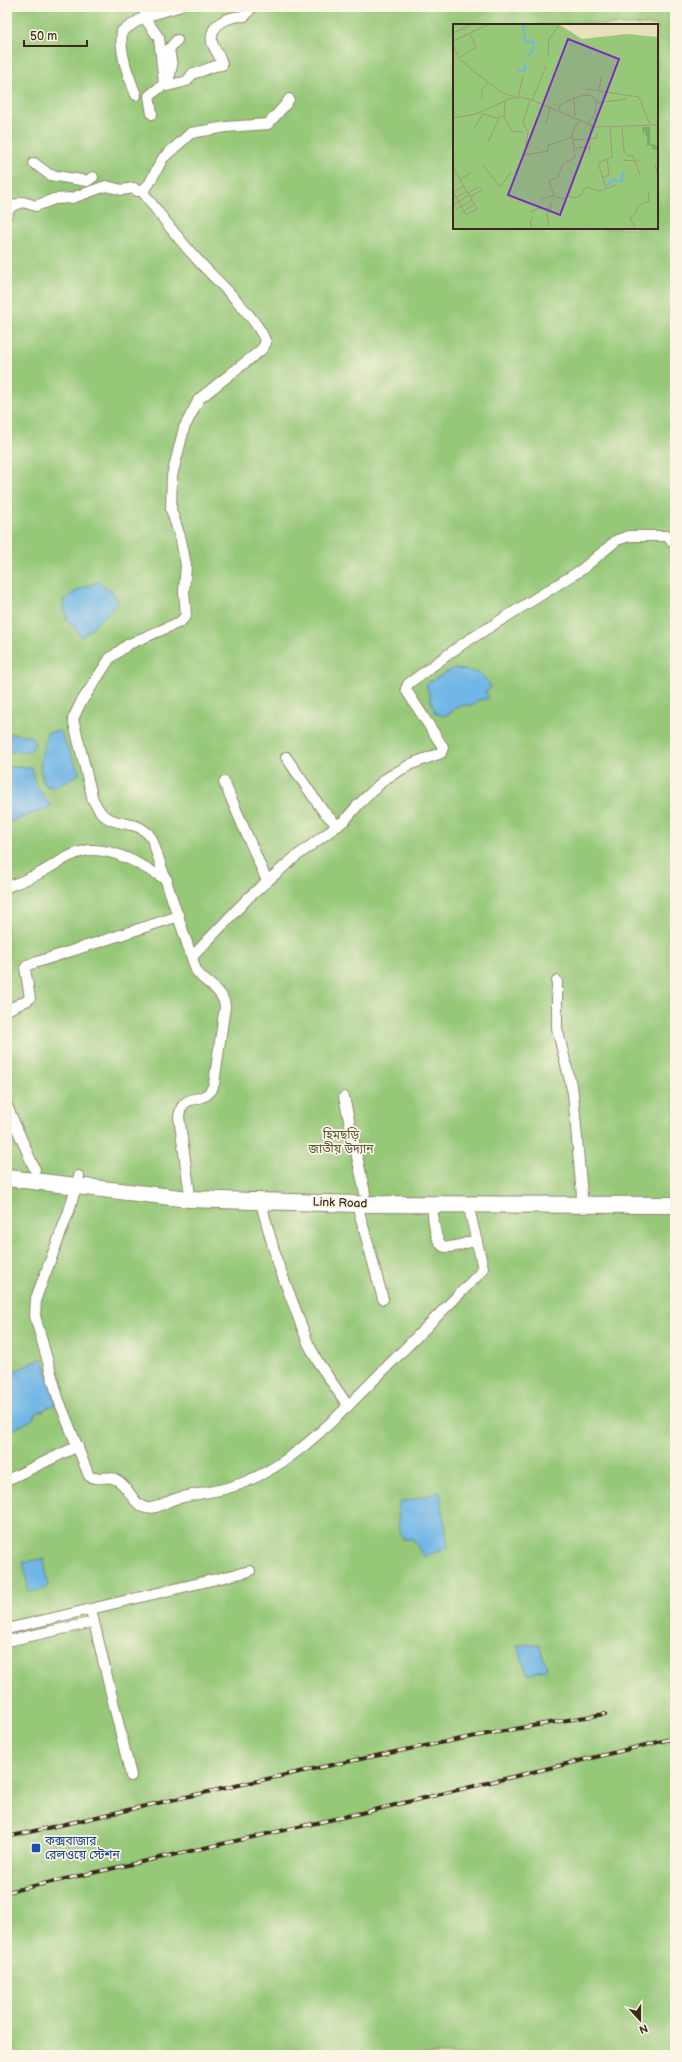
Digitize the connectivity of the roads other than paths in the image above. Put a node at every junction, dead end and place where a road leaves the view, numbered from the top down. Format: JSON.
{"nodes":[{"id":1,"x":148,"y":7,"type":"edge"},
{"id":2,"x":178,"y":7,"type":"edge"},
{"id":3,"x":252,"y":7,"type":"edge"},
{"id":4,"x":144,"y":17,"type":"junction"},
{"id":5,"x":177,"y":40,"type":"dead end"},
{"id":6,"x":136,"y":95,"type":"dead end"},
{"id":7,"x":288,"y":99,"type":"dead end"},
{"id":8,"x":152,"y":114,"type":"dead end"},
{"id":9,"x":34,"y":164,"type":"dead end"},
{"id":10,"x":93,"y":177,"type":"dead end"},
{"id":11,"x":142,"y":191,"type":"junction"},
{"id":12,"x":7,"y":215,"type":"edge"},
{"id":13,"x":675,"y":545,"type":"edge"},
{"id":14,"x":286,"y":757,"type":"dead end"},
{"id":15,"x":224,"y":782,"type":"dead end"},
{"id":16,"x":338,"y":826,"type":"junction"},
{"id":17,"x":167,"y":880,"type":"junction"},
{"id":18,"x":267,"y":881,"type":"junction"},
{"id":19,"x":7,"y":887,"type":"edge"},
{"id":20,"x":179,"y":916,"type":"junction"},
{"id":21,"x":192,"y":956,"type":"junction"},
{"id":22,"x":557,"y":981,"type":"dead end"},
{"id":23,"x":7,"y":1010,"type":"edge"},
{"id":24,"x":344,"y":1097,"type":"dead end"},
{"id":25,"x":7,"y":1106,"type":"edge"},
{"id":26,"x":7,"y":1168,"type":"edge"},
{"id":27,"x":34,"y":1170,"type":"junction"},
{"id":28,"x":7,"y":1178,"type":"edge"},
{"id":29,"x":78,"y":1180,"type":"junction"},
{"id":30,"x":189,"y":1188,"type":"junction"},
{"id":31,"x":675,"y":1195,"type":"edge"},
{"id":32,"x":582,"y":1196,"type":"junction"},
{"id":33,"x":361,"y":1199,"type":"junction"},
{"id":34,"x":260,"y":1200,"type":"junction"},
{"id":35,"x":432,"y":1204,"type":"junction"},
{"id":36,"x":468,"y":1204,"type":"junction"},
{"id":37,"x":675,"y":1205,"type":"edge"},
{"id":38,"x":477,"y":1240,"type":"junction"},
{"id":39,"x":382,"y":1299,"type":"dead end"},
{"id":40,"x":348,"y":1406,"type":"junction"},
{"id":41,"x":78,"y":1446,"type":"junction"},
{"id":42,"x":7,"y":1480,"type":"edge"},
{"id":43,"x":250,"y":1571,"type":"dead end"},
{"id":44,"x":91,"y":1610,"type":"junction"},
{"id":45,"x":94,"y":1622,"type":"junction"},
{"id":46,"x":7,"y":1629,"type":"edge"},
{"id":47,"x":7,"y":1641,"type":"edge"},
{"id":48,"x":131,"y":1776,"type":"dead end"}],
"edges":[{"from":1,"to":4,"type":"street"},
{"from":2,"to":4,"type":"street"},
{"from":3,"to":5,"type":"street"},
{"from":4,"to":6,"type":"street"},
{"from":4,"to":8,"type":"street"},
{"from":7,"to":11,"type":"street"},
{"from":9,"to":10,"type":"street"},
{"from":11,"to":12,"type":"street"},
{"from":11,"to":17,"type":"street"},
{"from":13,"to":16,"type":"street"},
{"from":14,"to":16,"type":"street"},
{"from":15,"to":18,"type":"street"},
{"from":16,"to":18,"type":"street"},
{"from":17,"to":19,"type":"street"},
{"from":17,"to":20,"type":"street"},
{"from":18,"to":21,"type":"street"},
{"from":20,"to":21,"type":"street"},
{"from":20,"to":23,"type":"street"},
{"from":21,"to":30,"type":"street"},
{"from":22,"to":32,"type":"street"},
{"from":24,"to":33,"type":"street"},
{"from":25,"to":27,"type":"street"},
{"from":26,"to":27,"type":"highway","name":"Link Road"},
{"from":27,"to":29,"type":"highway","name":"Link Road"},
{"from":28,"to":29,"type":"highway","name":"Link Road"},
{"from":29,"to":30,"type":"highway","name":"Link Road"},
{"from":29,"to":34,"type":"highway","name":"Link Road"},
{"from":29,"to":41,"type":"street"},
{"from":30,"to":33,"type":"highway","name":"Link Road"},
{"from":31,"to":32,"type":"highway","name":"Link Road"},
{"from":32,"to":33,"type":"highway","name":"Link Road"},
{"from":33,"to":34,"type":"highway","name":"Link Road"},
{"from":33,"to":35,"type":"highway","name":"Link Road"},
{"from":33,"to":39,"type":"street"},
{"from":34,"to":40,"type":"street"},
{"from":35,"to":36,"type":"highway","name":"Link Road"},
{"from":35,"to":38,"type":"street"},
{"from":36,"to":37,"type":"highway","name":"Link Road"},
{"from":36,"to":38,"type":"street"},
{"from":38,"to":40,"type":"street"},
{"from":40,"to":41,"type":"street"},
{"from":41,"to":42,"type":"street"},
{"from":43,"to":44,"type":"street"},
{"from":44,"to":45,"type":"street"},
{"from":44,"to":46,"type":"street"},
{"from":45,"to":47,"type":"street"},
{"from":45,"to":48,"type":"street"}]}
